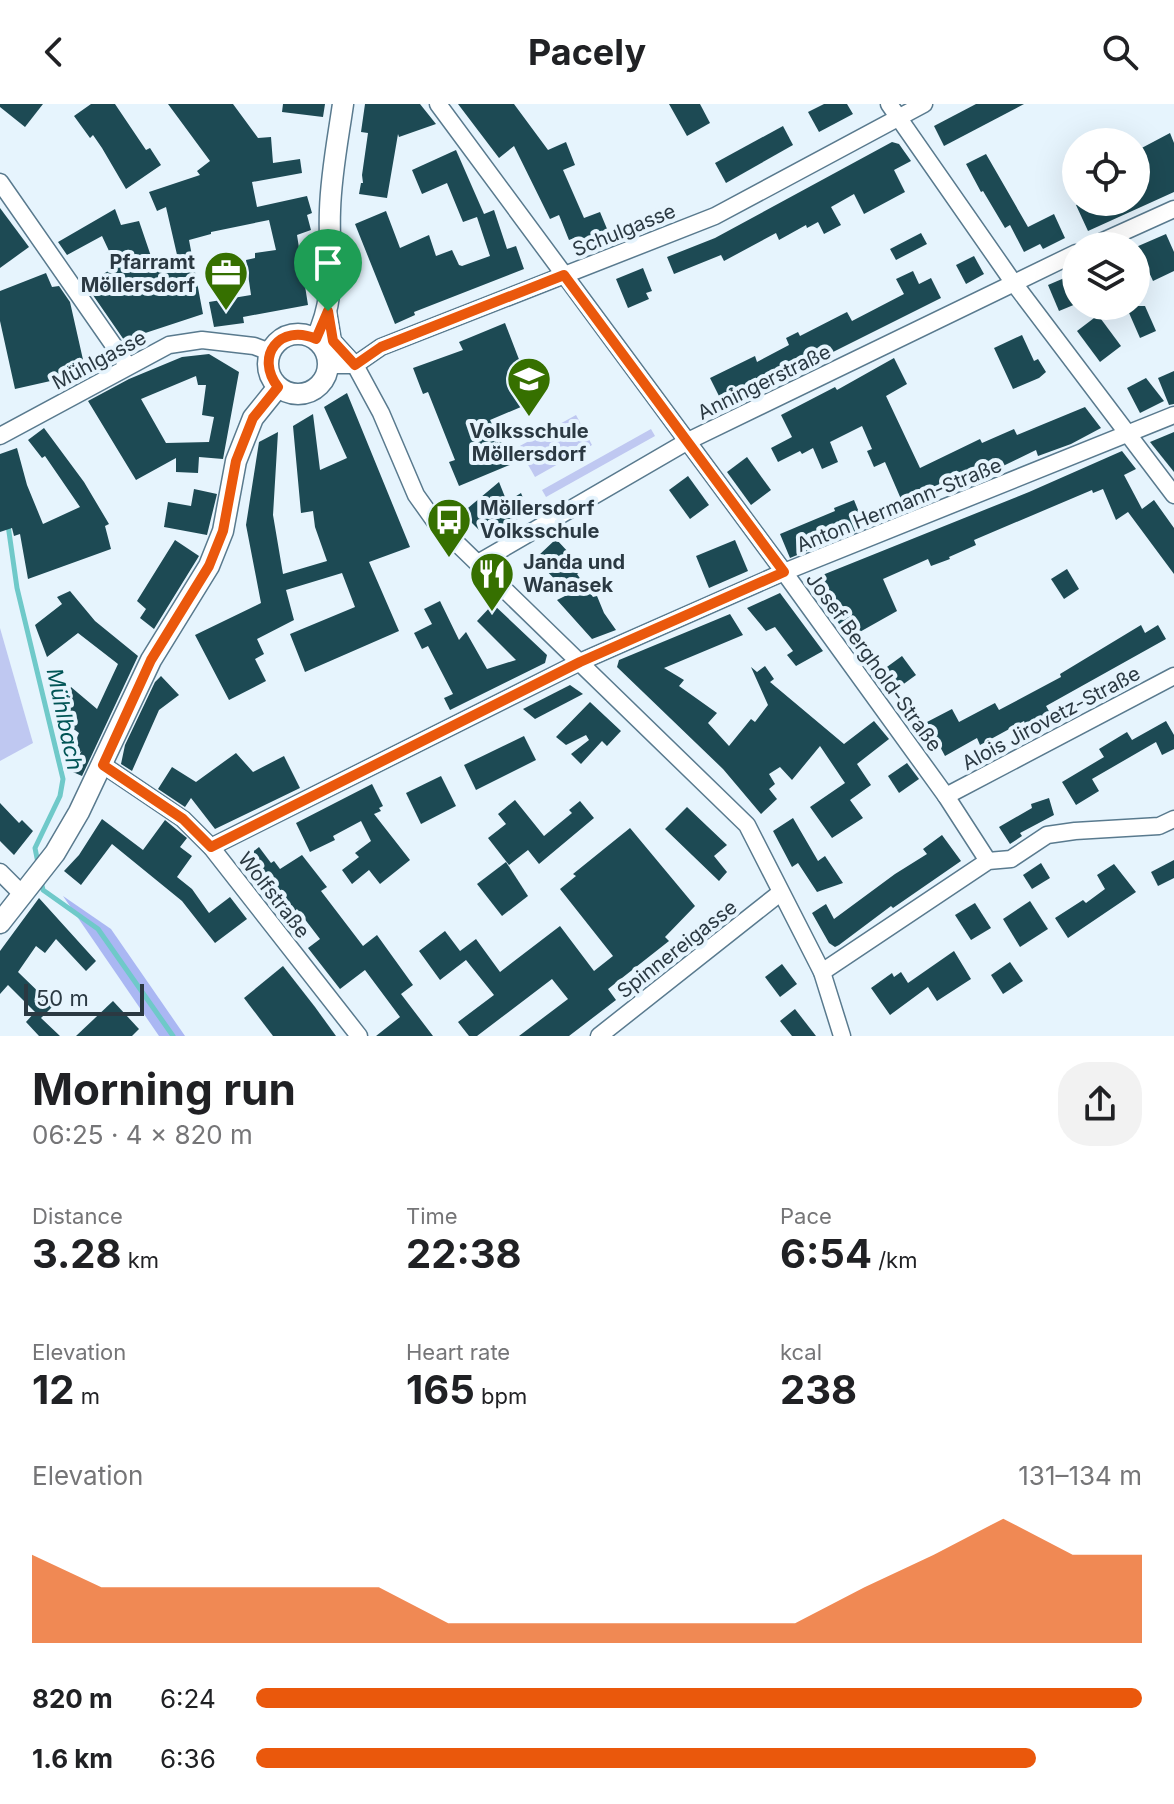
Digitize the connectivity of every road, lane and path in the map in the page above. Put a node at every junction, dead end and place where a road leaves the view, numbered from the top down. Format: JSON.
{"nodes":[{"id":1,"x":343,"y":104,"type":"edge"},
{"id":2,"x":438,"y":104,"type":"edge"},
{"id":3,"x":924,"y":104,"type":"edge"},
{"id":4,"x":894,"y":111,"type":"edge"},
{"id":5,"x":0,"y":182,"type":"edge"},
{"id":6,"x":1174,"y":209,"type":"edge"},
{"id":7,"x":1123,"y":232,"type":"edge"},
{"id":8,"x":1062,"y":259,"type":"edge"},
{"id":9,"x":564,"y":275,"type":"junction"},
{"id":10,"x":1013,"y":282,"type":"junction"},
{"id":11,"x":328,"y":311,"type":"junction"},
{"id":12,"x":316,"y":339,"type":"junction"},
{"id":13,"x":270,"y":352,"type":"junction"},
{"id":14,"x":329,"y":365,"type":"junction"},
{"id":15,"x":355,"y":365,"type":"junction"},
{"id":16,"x":128,"y":366,"type":"junction"},
{"id":17,"x":278,"y":387,"type":"junction"},
{"id":18,"x":1174,"y":415,"type":"edge"},
{"id":19,"x":1128,"y":435,"type":"junction"},
{"id":20,"x":0,"y":436,"type":"edge"},
{"id":21,"x":688,"y":441,"type":"junction"},
{"id":22,"x":1174,"y":495,"type":"edge"},
{"id":23,"x":478,"y":563,"type":"junction"},
{"id":24,"x":784,"y":572,"type":"junction"},
{"id":25,"x":580,"y":662,"type":"junction"},
{"id":26,"x":1174,"y":676,"type":"edge"},
{"id":27,"x":103,"y":765,"type":"junction"},
{"id":28,"x":946,"y":796,"type":"junction"},
{"id":29,"x":1174,"y":819,"type":"edge"},
{"id":30,"x":211,"y":847,"type":"junction"},
{"id":31,"x":988,"y":861,"type":"junction"},
{"id":32,"x":0,"y":872,"type":"edge"},
{"id":33,"x":27,"y":888,"type":"junction"},
{"id":34,"x":780,"y":893,"type":"junction"},
{"id":35,"x":0,"y":923,"type":"edge"},
{"id":36,"x":822,"y":972,"type":"junction"},
{"id":37,"x":359,"y":1036,"type":"edge"},
{"id":38,"x":599,"y":1036,"type":"edge"},
{"id":39,"x":842,"y":1036,"type":"edge"}],
"edges":[{"from":1,"to":11,"type":"street"},
{"from":2,"to":9,"type":"street","name":"Josef Berghold-Straße"},
{"from":3,"to":4,"type":"street","name":"Schulgasse"},
{"from":4,"to":9,"type":"street","name":"Schulgasse"},
{"from":4,"to":10,"type":"street"},
{"from":5,"to":16,"type":"street"},
{"from":6,"to":7,"type":"street"},
{"from":8,"to":10,"type":"street","name":"Anningerstraße"},
{"from":9,"to":15,"type":"street","name":"Schulgasse"},
{"from":9,"to":21,"type":"street","name":"Josef Berghold-Straße"},
{"from":10,"to":19,"type":"street"},
{"from":10,"to":21,"type":"street","name":"Anningerstraße"},
{"from":11,"to":12,"type":"street"},
{"from":11,"to":15,"type":"street"},
{"from":12,"to":13,"type":"street"},
{"from":12,"to":14,"type":"street"},
{"from":13,"to":16,"type":"street","name":"Mühlgasse"},
{"from":13,"to":17,"type":"street"},
{"from":14,"to":15,"type":"street"},
{"from":14,"to":17,"type":"street"},
{"from":15,"to":23,"type":"street"},
{"from":16,"to":20,"type":"street","name":"Mühlgasse"},
{"from":17,"to":27,"type":"street"},
{"from":18,"to":19,"type":"street","name":"Anton Hermann-Straße"},
{"from":19,"to":22,"type":"street"},
{"from":19,"to":24,"type":"street","name":"Anton Hermann-Straße"},
{"from":21,"to":23,"type":"street","name":"Anningerstraße"},
{"from":21,"to":24,"type":"street","name":"Josef Berghold-Straße"},
{"from":23,"to":25,"type":"street"},
{"from":24,"to":25,"type":"street","name":"Anton Hermann-Straße"},
{"from":24,"to":28,"type":"street","name":"Josef Berghold-Straße"},
{"from":25,"to":30,"type":"street","name":"Anton Hermann-Straße"},
{"from":25,"to":34,"type":"street"},
{"from":26,"to":28,"type":"street","name":"Alois Jirovetz-Straße"},
{"from":27,"to":30,"type":"street","name":"Wolfstraße"},
{"from":27,"to":33,"type":"street"},
{"from":28,"to":31,"type":"street","name":"Josef Berghold-Straße"},
{"from":29,"to":31,"type":"street"},
{"from":30,"to":37,"type":"street","name":"Wolfstraße"},
{"from":31,"to":36,"type":"street"},
{"from":32,"to":33,"type":"street"},
{"from":33,"to":35,"type":"street"},
{"from":34,"to":36,"type":"street"},
{"from":34,"to":38,"type":"street","name":"Spinnereigasse"},
{"from":36,"to":39,"type":"street"}]}
